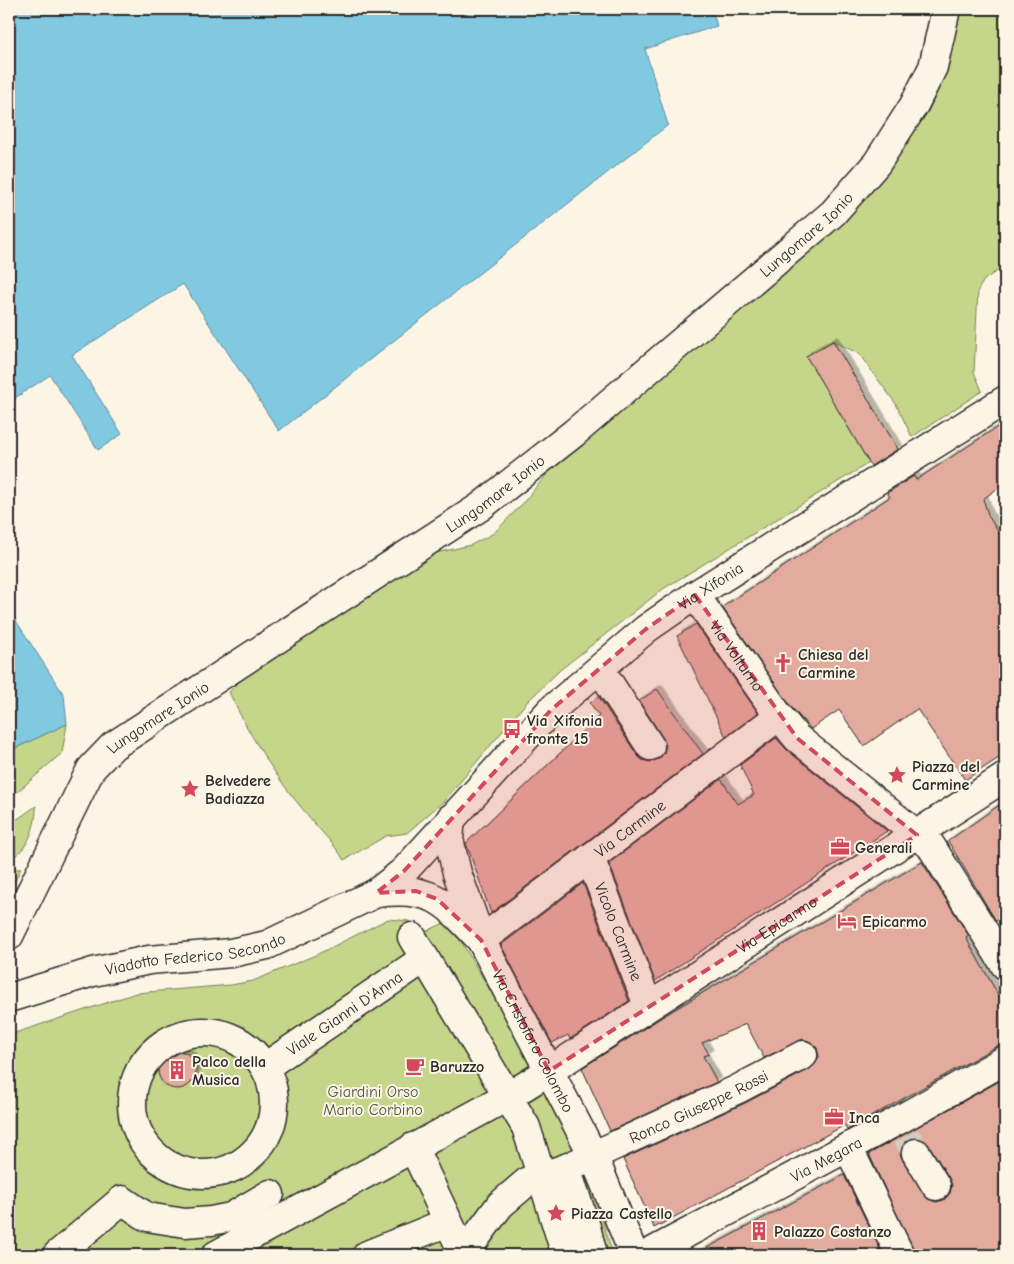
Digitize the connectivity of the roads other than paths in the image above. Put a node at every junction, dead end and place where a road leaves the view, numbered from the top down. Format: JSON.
{"nodes":[{"id":1,"x":946,"y":9,"type":"edge"},
{"id":2,"x":1005,"y":400,"type":"edge"},
{"id":3,"x":695,"y":595,"type":"junction"},
{"id":4,"x":600,"y":669,"type":"junction"},
{"id":5,"x":779,"y":716,"type":"junction"},
{"id":6,"x":650,"y":746,"type":"dead end"},
{"id":7,"x":1005,"y":777,"type":"edge"},
{"id":8,"x":451,"y":818,"type":"junction"},
{"id":9,"x":917,"y":835,"type":"junction"},
{"id":10,"x":590,"y":858,"type":"junction"},
{"id":11,"x":376,"y":894,"type":"junction"},
{"id":12,"x":9,"y":936,"type":"edge"},
{"id":13,"x":481,"y":940,"type":"junction"},
{"id":14,"x":1005,"y":965,"type":"edge"},
{"id":15,"x":9,"y":998,"type":"edge"},
{"id":16,"x":648,"y":1005,"type":"junction"},
{"id":17,"x":803,"y":1055,"type":"dead end"},
{"id":18,"x":1005,"y":1060,"type":"edge"},
{"id":19,"x":265,"y":1067,"type":"junction"},
{"id":20,"x":549,"y":1071,"type":"junction"},
{"id":21,"x":509,"y":1096,"type":"junction"},
{"id":22,"x":906,"y":1137,"type":"junction"},
{"id":23,"x":412,"y":1147,"type":"junction"},
{"id":24,"x":848,"y":1147,"type":"junction"},
{"id":25,"x":593,"y":1155,"type":"junction"},
{"id":26,"x":248,"y":1159,"type":"junction"},
{"id":27,"x":554,"y":1171,"type":"junction"},
{"id":28,"x":936,"y":1186,"type":"dead end"},
{"id":29,"x":270,"y":1194,"type":"junction"},
{"id":30,"x":285,"y":1217,"type":"junction"},
{"id":31,"x":448,"y":1222,"type":"junction"},
{"id":32,"x":69,"y":1252,"type":"edge"},
{"id":33,"x":216,"y":1255,"type":"edge"},
{"id":34,"x":367,"y":1255,"type":"edge"},
{"id":35,"x":464,"y":1255,"type":"edge"},
{"id":36,"x":566,"y":1255,"type":"edge"},
{"id":37,"x":593,"y":1255,"type":"edge"},
{"id":38,"x":634,"y":1255,"type":"edge"},
{"id":39,"x":646,"y":1255,"type":"edge"},
{"id":40,"x":900,"y":1255,"type":"edge"}],
"edges":[{"from":1,"to":12,"type":"street","name":"Lungomare Ionio"},
{"from":2,"to":3,"type":"street","name":"Via Xifonia"},
{"from":3,"to":4,"type":"street","name":"Via Xifonia"},
{"from":3,"to":5,"type":"street","name":"Via Volturno"},
{"from":4,"to":6,"type":"street"},
{"from":4,"to":8,"type":"street","name":"Via Xifonia"},
{"from":5,"to":9,"type":"street","name":"Via Volturno"},
{"from":5,"to":10,"type":"street","name":"Via Carmine"},
{"from":7,"to":9,"type":"street","name":"Via Epicarmo"},
{"from":8,"to":11,"type":"street","name":"Via Xifonia"},
{"from":8,"to":13,"type":"street"},
{"from":9,"to":14,"type":"street","name":"Via Volturno"},
{"from":9,"to":16,"type":"street","name":"Via Epicarmo"},
{"from":10,"to":13,"type":"street","name":"Via Carmine"},
{"from":10,"to":16,"type":"street","name":"Vicolo Carmine"},
{"from":11,"to":13,"type":"street","name":"Via Cristoforo Colombo"},
{"from":11,"to":15,"type":"street","name":"Viadotto Federico Secondo"},
{"from":13,"to":20,"type":"street","name":"Via Cristoforo Colombo"},
{"from":16,"to":20,"type":"street","name":"Via Epicarmo"},
{"from":17,"to":25,"type":"street","name":"Ronco Giuseppe Rossi"},
{"from":18,"to":22,"type":"street","name":"Via Megara"},
{"from":19,"to":21,"type":"street","name":"Viale Gianni D'Anna"},
{"from":19,"to":26,"type":"street"},
{"from":19,"to":26,"type":"street"},
{"from":20,"to":21,"type":"street","name":"Via Epicarmo"},
{"from":20,"to":25,"type":"street","name":"Via Cristoforo Colombo"},
{"from":21,"to":23,"type":"street","name":"Via Epicarmo"},
{"from":21,"to":27,"type":"street"},
{"from":22,"to":24,"type":"street","name":"Via Megara"},
{"from":22,"to":28,"type":"street"},
{"from":23,"to":30,"type":"street","name":"Via Epicarmo"},
{"from":23,"to":31,"type":"street"},
{"from":24,"to":39,"type":"street","name":"Via Megara"},
{"from":24,"to":40,"type":"street"},
{"from":25,"to":27,"type":"street","name":"Ronco Giuseppe Rossi"},
{"from":25,"to":38,"type":"street","name":"Via Cristoforo Colombo"},
{"from":26,"to":29,"type":"street"},
{"from":27,"to":35,"type":"street","name":"Ronco Giuseppe Rossi"},
{"from":27,"to":36,"type":"street"},
{"from":27,"to":37,"type":"street"},
{"from":29,"to":30,"type":"street"},
{"from":29,"to":32,"type":"street"},
{"from":30,"to":33,"type":"street","name":"Via Epicarmo"},
{"from":31,"to":34,"type":"street"},
{"from":31,"to":35,"type":"street"}]}
